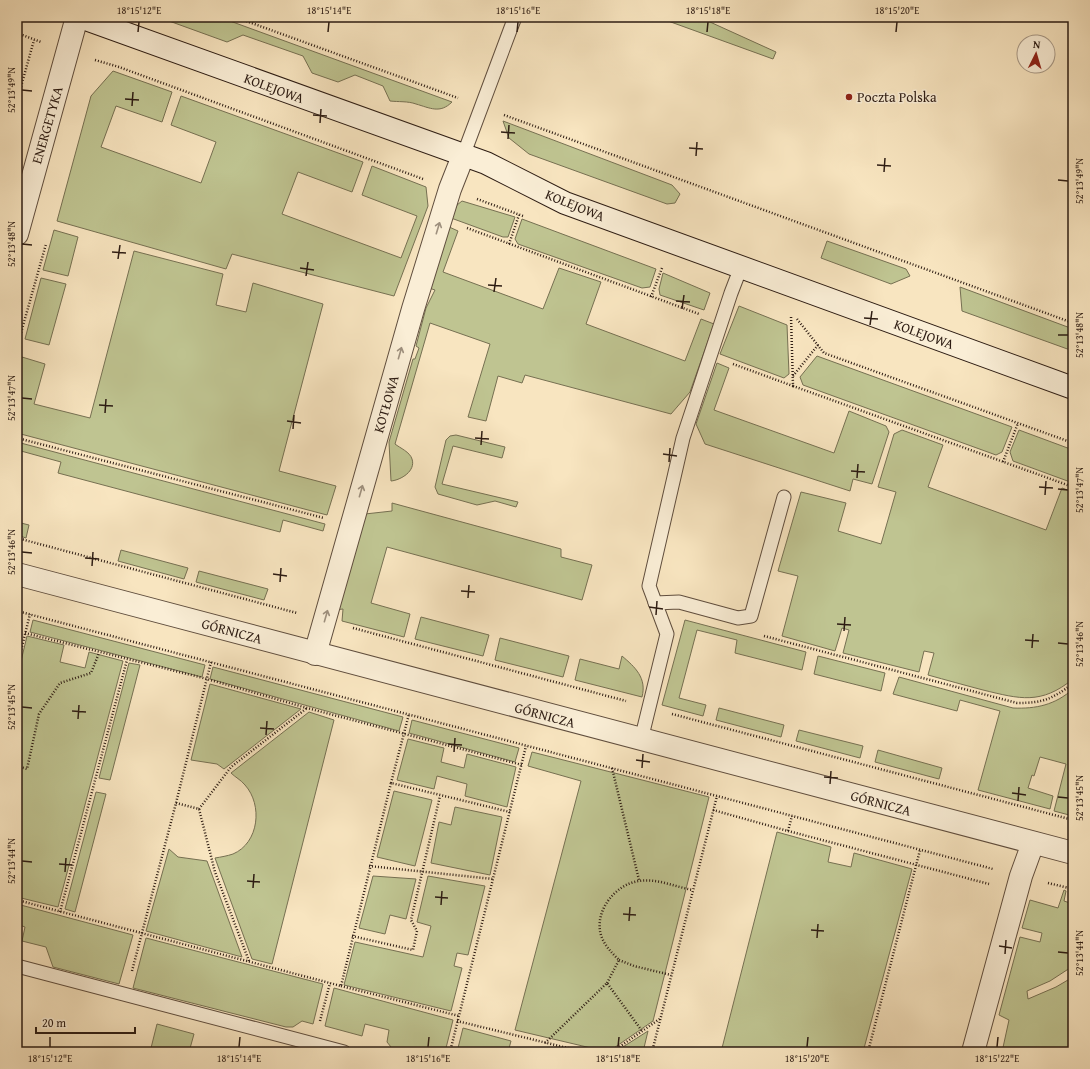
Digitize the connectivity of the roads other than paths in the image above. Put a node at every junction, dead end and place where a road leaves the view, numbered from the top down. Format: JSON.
{"nodes":[{"id":1,"x":79,"y":17,"type":"edge"},
{"id":2,"x":513,"y":22,"type":"edge"},
{"id":3,"x":463,"y":156,"type":"junction"},
{"id":4,"x":17,"y":234,"type":"edge"},
{"id":5,"x":741,"y":268,"type":"junction"},
{"id":6,"x":1073,"y":388,"type":"edge"},
{"id":7,"x":784,"y":497,"type":"dead end"},
{"id":8,"x":17,"y":574,"type":"edge"},
{"id":9,"x":655,"y":603,"type":"junction"},
{"id":10,"x":315,"y":654,"type":"junction"},
{"id":11,"x":641,"y":740,"type":"junction"},
{"id":12,"x":1033,"y":843,"type":"junction"},
{"id":13,"x":1073,"y":853,"type":"edge"},
{"id":14,"x":17,"y":966,"type":"edge"},
{"id":15,"x":344,"y":1052,"type":"edge"},
{"id":16,"x":973,"y":1052,"type":"edge"}],
"edges":[{"from":1,"to":3,"type":"street","name":"KOLEJOWA"},
{"from":1,"to":4,"type":"street","name":"ENERGETYKA"},
{"from":2,"to":3,"type":"lane"},
{"from":3,"to":5,"type":"street","name":"KOLEJOWA"},
{"from":10,"to":3,"type":"street","name":"KOTŁOWA","one_way":true},
{"from":5,"to":6,"type":"street","name":"KOLEJOWA"},
{"from":5,"to":9,"type":"lane"},
{"from":7,"to":9,"type":"lane"},
{"from":8,"to":10,"type":"street","name":"GÓRNICZA"},
{"from":9,"to":11,"type":"lane"},
{"from":10,"to":11,"type":"street","name":"GÓRNICZA"},
{"from":11,"to":12,"type":"street","name":"GÓRNICZA"},
{"from":12,"to":13,"type":"street","name":"GÓRNICZA"},
{"from":12,"to":16,"type":"street"},
{"from":14,"to":15,"type":"lane"}]}
